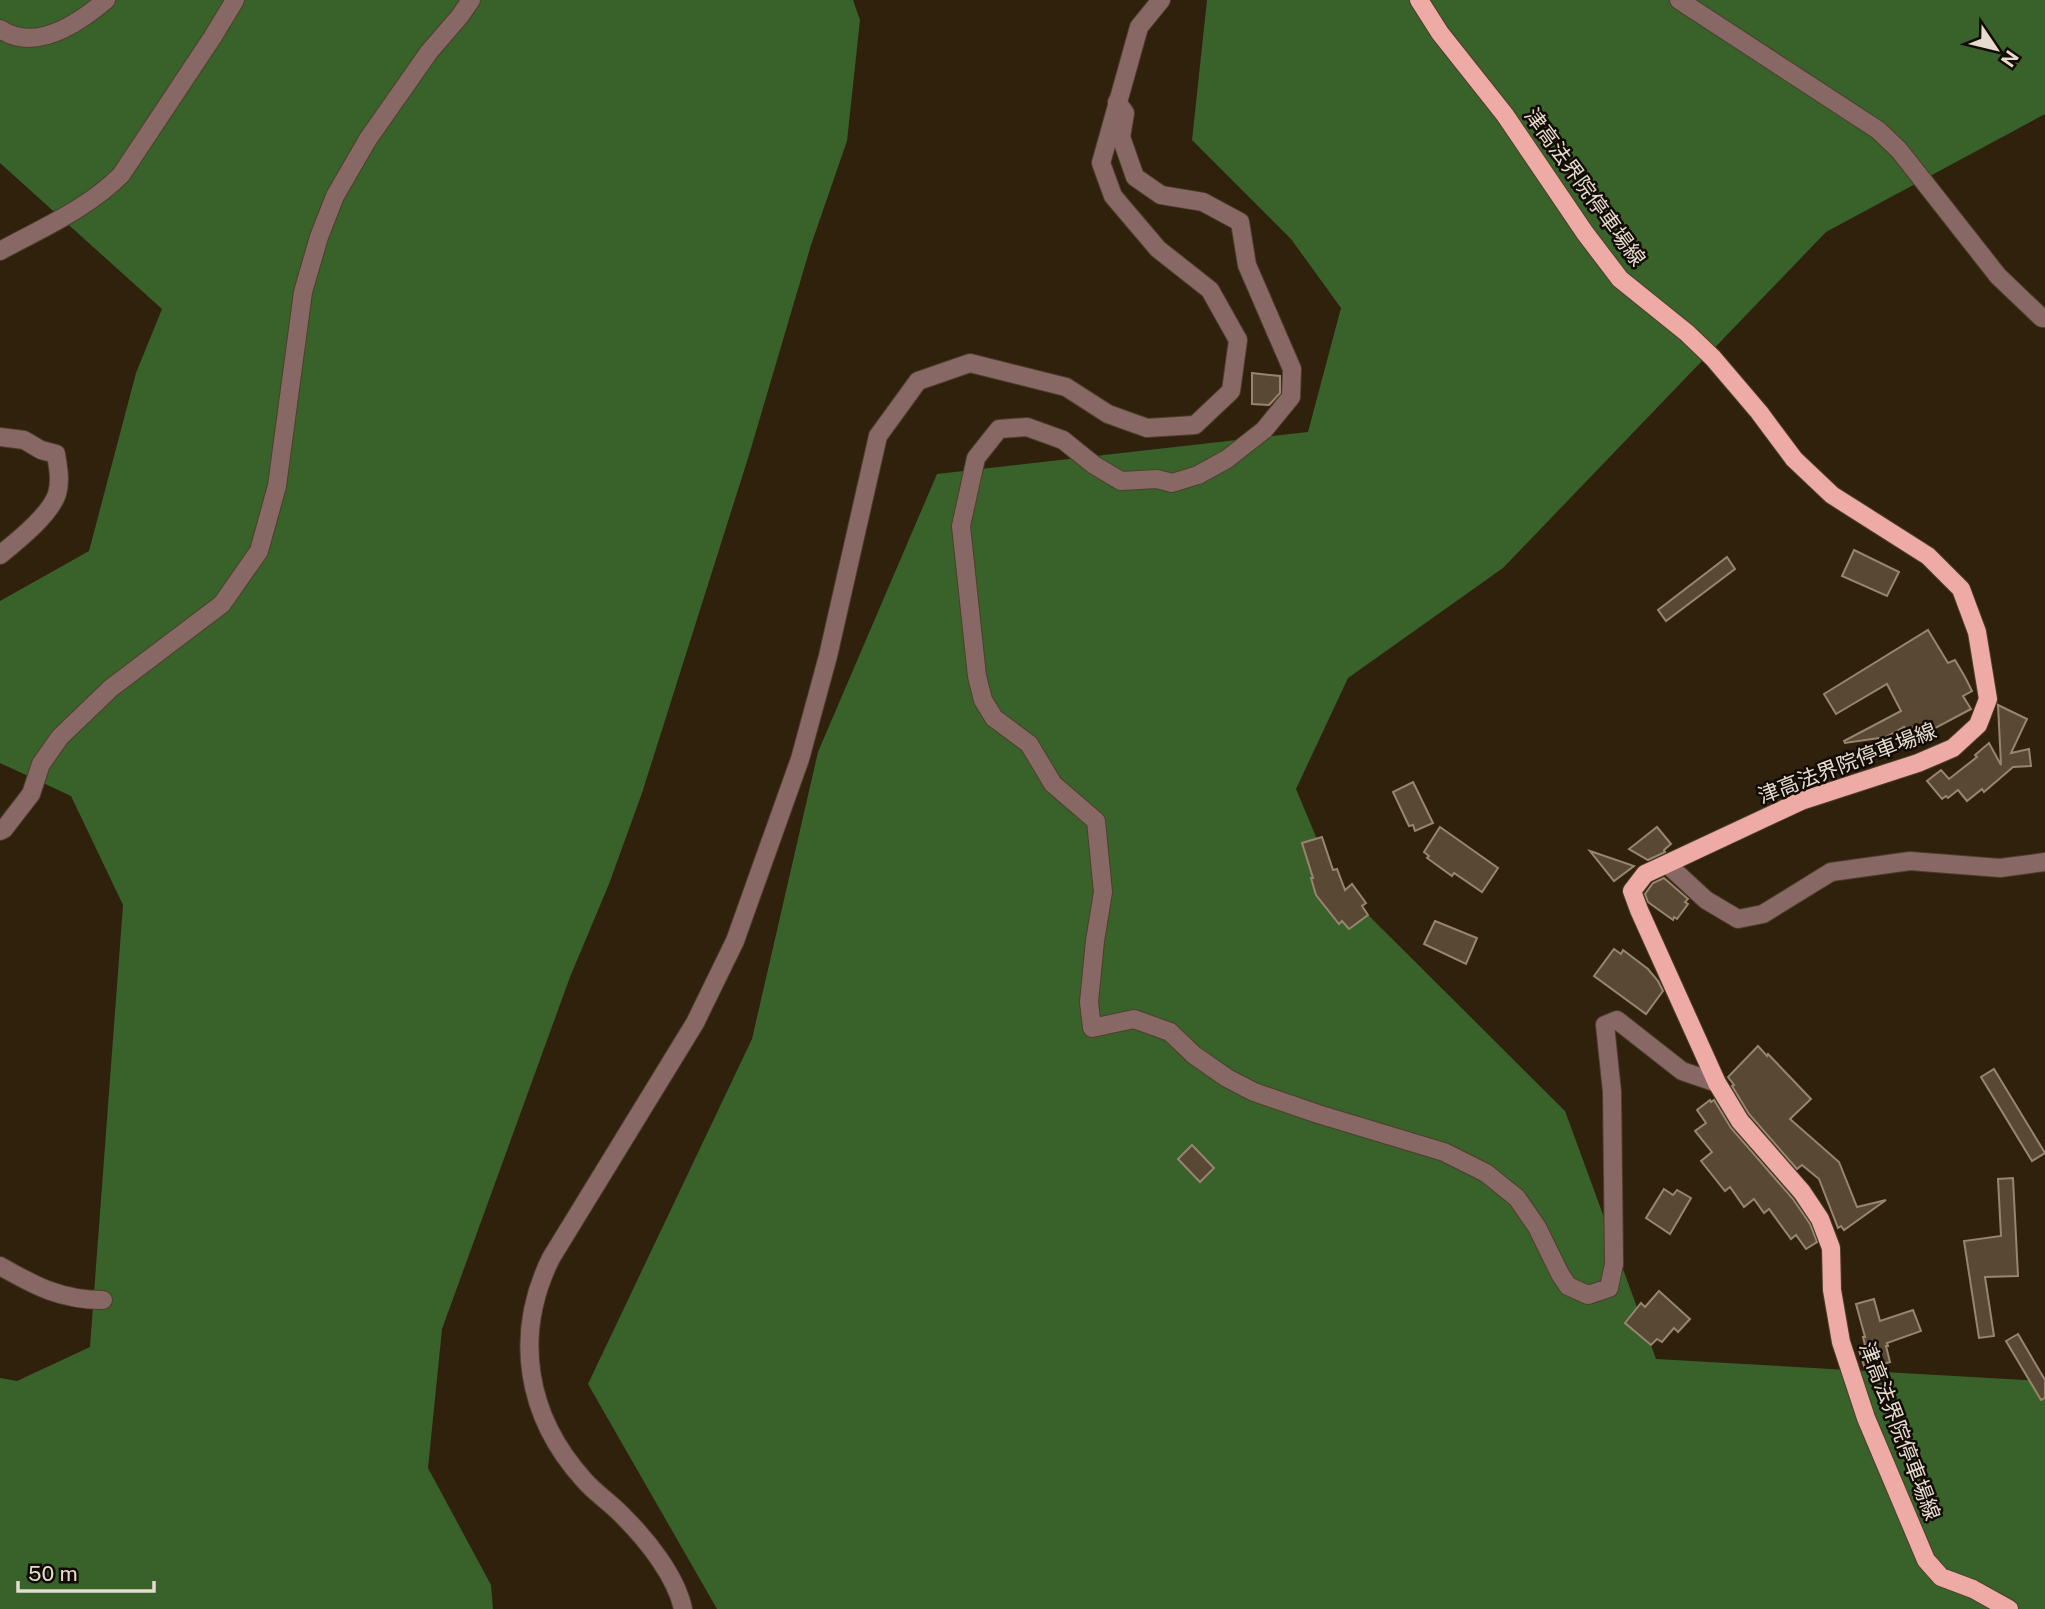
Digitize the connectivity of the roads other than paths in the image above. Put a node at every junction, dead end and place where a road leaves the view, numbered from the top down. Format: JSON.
{"nodes":[{"id":1,"x":106,"y":0,"type":"edge"},
{"id":2,"x":234,"y":0,"type":"edge"},
{"id":3,"x":471,"y":0,"type":"edge"},
{"id":4,"x":1161,"y":0,"type":"edge"},
{"id":5,"x":1419,"y":0,"type":"edge"},
{"id":6,"x":1679,"y":0,"type":"edge"},
{"id":7,"x":0,"y":29,"type":"edge"},
{"id":8,"x":1117,"y":102,"type":"junction"},
{"id":9,"x":0,"y":251,"type":"edge"},
{"id":10,"x":2045,"y":318,"type":"edge"},
{"id":11,"x":0,"y":437,"type":"edge"},
{"id":12,"x":0,"y":555,"type":"edge"},
{"id":13,"x":0,"y":831,"type":"edge"},
{"id":14,"x":2045,"y":862,"type":"edge"},
{"id":15,"x":1667,"y":864,"type":"junction"},
{"id":16,"x":1717,"y":1083,"type":"junction"},
{"id":17,"x":0,"y":1266,"type":"edge"},
{"id":18,"x":103,"y":1300,"type":"dead end"},
{"id":19,"x":683,"y":1609,"type":"edge"},
{"id":20,"x":2009,"y":1609,"type":"edge"}],
"edges":[{"from":1,"to":7,"type":"street"},
{"from":2,"to":9,"type":"street"},
{"from":3,"to":13,"type":"street"},
{"from":4,"to":8,"type":"street"},
{"from":5,"to":15,"type":"main road","name":"津高法界院停車場線"},
{"from":6,"to":10,"type":"street"},
{"from":8,"to":16,"type":"street"},
{"from":8,"to":19,"type":"street"},
{"from":11,"to":12,"type":"street"},
{"from":14,"to":15,"type":"street"},
{"from":15,"to":16,"type":"main road","name":"津高法界院停車場線"},
{"from":16,"to":20,"type":"main road","name":"津高法界院停車場線"},
{"from":17,"to":18,"type":"street"}]}
